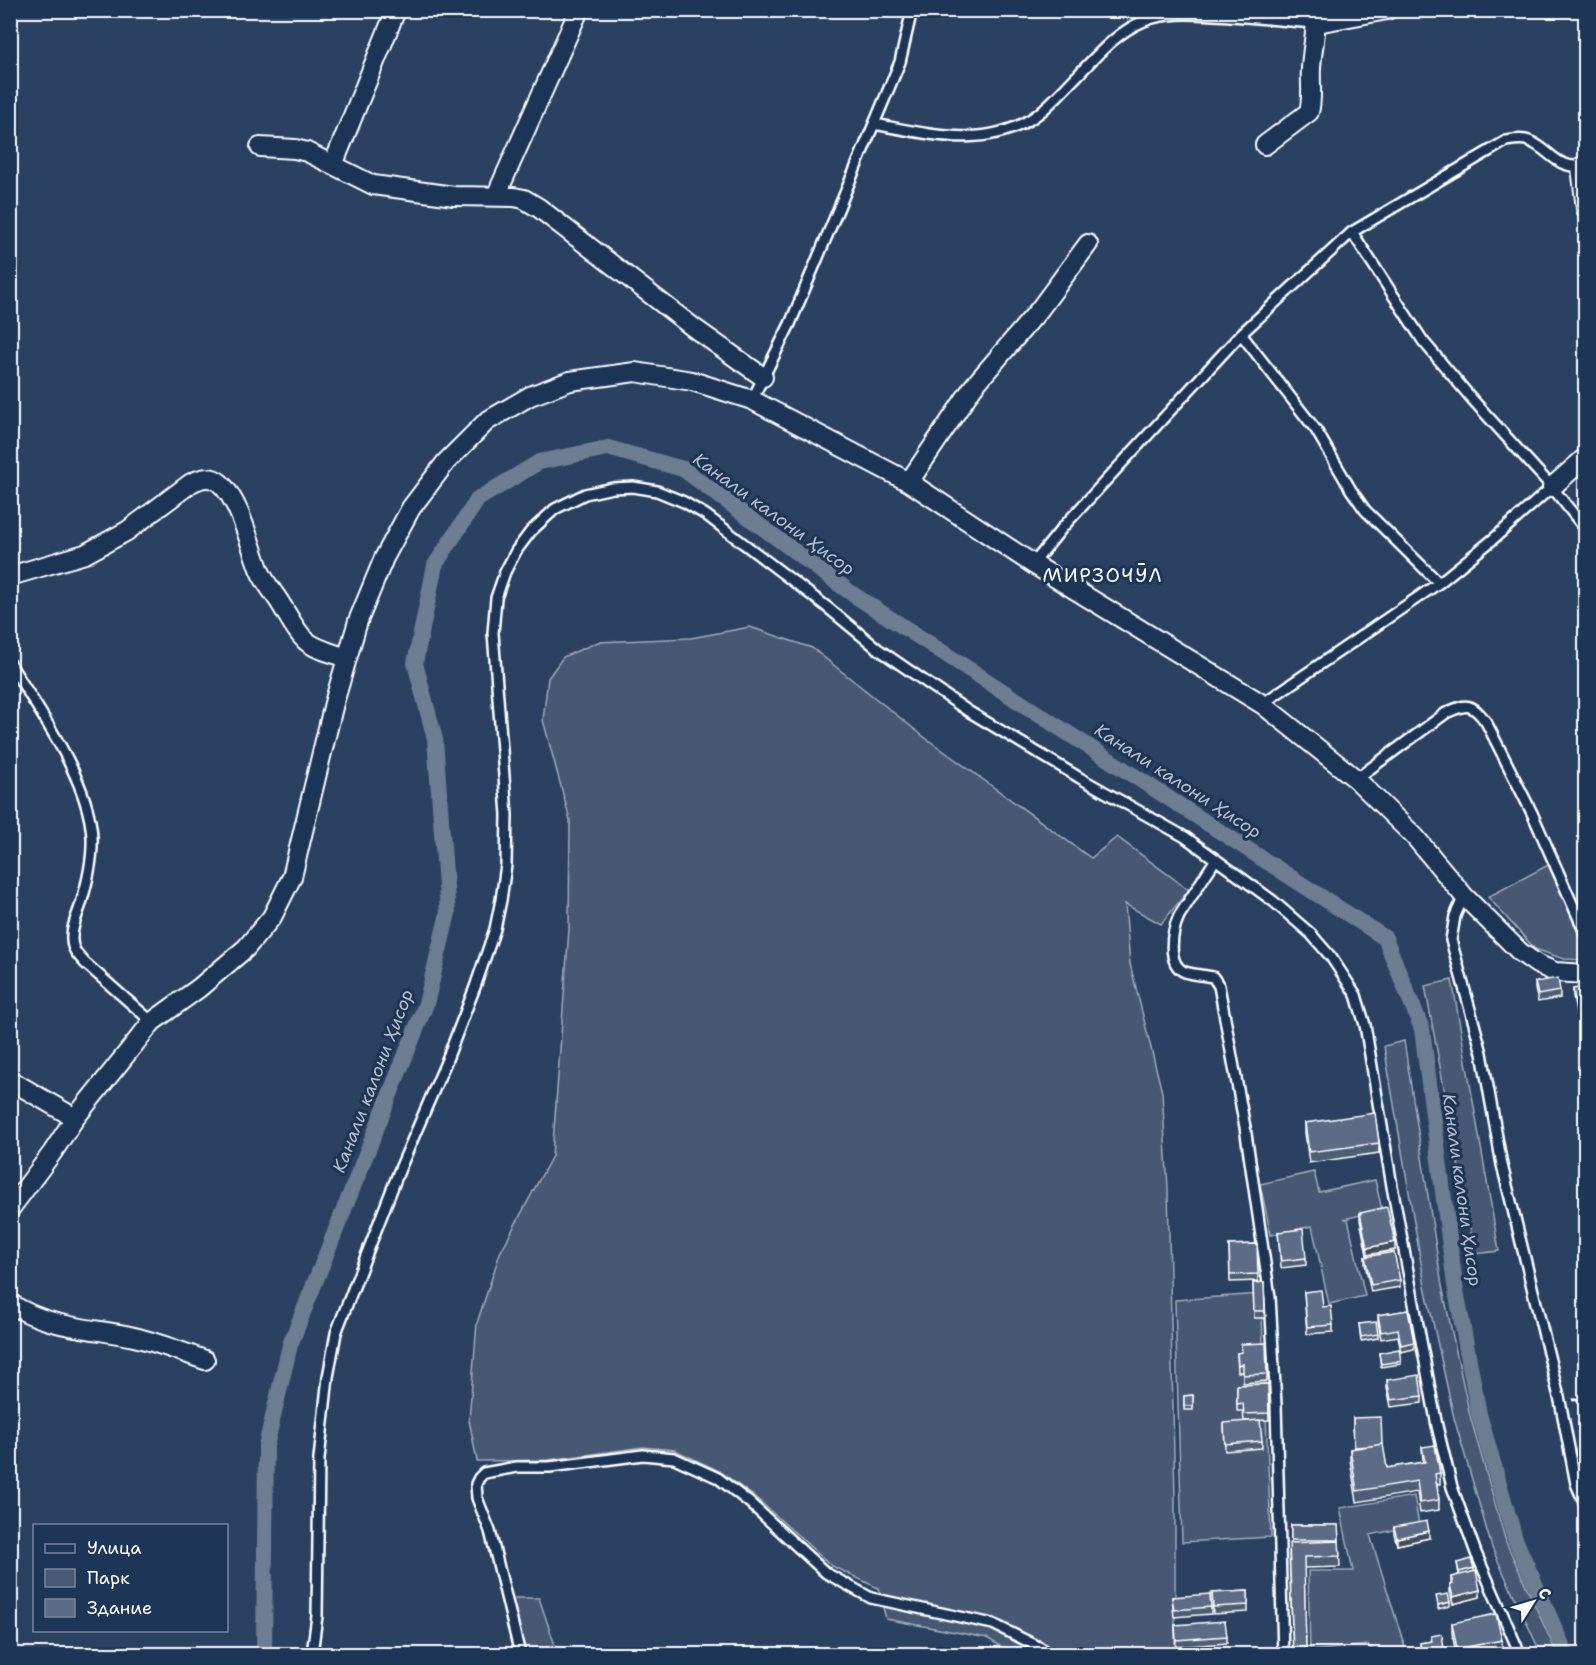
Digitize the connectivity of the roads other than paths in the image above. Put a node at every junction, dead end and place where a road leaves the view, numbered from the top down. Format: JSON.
{"nodes":[{"id":1,"x":396,"y":10,"type":"edge"},
{"id":2,"x":579,"y":10,"type":"edge"},
{"id":3,"x":912,"y":10,"type":"edge"},
{"id":4,"x":1387,"y":10,"type":"edge"},
{"id":5,"x":1316,"y":17,"type":"edge"},
{"id":6,"x":874,"y":124,"type":"junction"},
{"id":7,"x":1265,"y":146,"type":"dead end"},
{"id":8,"x":260,"y":147,"type":"dead end"},
{"id":9,"x":333,"y":165,"type":"junction"},
{"id":10,"x":1583,"y":166,"type":"edge"},
{"id":11,"x":496,"y":196,"type":"junction"},
{"id":12,"x":1586,"y":209,"type":"edge"},
{"id":13,"x":1352,"y":232,"type":"junction"},
{"id":14,"x":1088,"y":244,"type":"dead end"},
{"id":15,"x":1241,"y":334,"type":"junction"},
{"id":16,"x":764,"y":377,"type":"junction"},
{"id":17,"x":752,"y":400,"type":"junction"},
{"id":18,"x":1586,"y":457,"type":"edge"},
{"id":19,"x":909,"y":482,"type":"junction"},
{"id":20,"x":1552,"y":487,"type":"junction"},
{"id":21,"x":1586,"y":530,"type":"edge"},
{"id":22,"x":1033,"y":564,"type":"junction"},
{"id":23,"x":10,"y":576,"type":"edge"},
{"id":24,"x":1439,"y":584,"type":"junction"},
{"id":25,"x":347,"y":658,"type":"junction"},
{"id":26,"x":10,"y":664,"type":"edge"},
{"id":27,"x":1262,"y":704,"type":"junction"},
{"id":28,"x":1356,"y":779,"type":"junction"},
{"id":29,"x":1216,"y":859,"type":"junction"},
{"id":30,"x":1464,"y":896,"type":"junction"},
{"id":31,"x":1586,"y":935,"type":"edge"},
{"id":32,"x":1586,"y":974,"type":"edge"},
{"id":33,"x":152,"y":1022,"type":"junction"},
{"id":34,"x":10,"y":1080,"type":"edge"},
{"id":35,"x":75,"y":1118,"type":"junction"},
{"id":36,"x":10,"y":1209,"type":"edge"},
{"id":37,"x":10,"y":1303,"type":"edge"},
{"id":38,"x":205,"y":1360,"type":"dead end"},
{"id":39,"x":1586,"y":1506,"type":"edge"},
{"id":40,"x":312,"y":1654,"type":"edge"},
{"id":41,"x":520,"y":1654,"type":"edge"},
{"id":42,"x":1048,"y":1654,"type":"edge"},
{"id":43,"x":1283,"y":1654,"type":"edge"},
{"id":44,"x":1520,"y":1654,"type":"edge"}],
"edges":[{"from":1,"to":9,"type":"street"},
{"from":2,"to":11,"type":"street"},
{"from":3,"to":6,"type":"lane"},
{"from":4,"to":5,"type":"street"},
{"from":5,"to":6,"type":"lane"},
{"from":5,"to":7,"type":"street"},
{"from":6,"to":16,"type":"lane"},
{"from":8,"to":9,"type":"street"},
{"from":9,"to":11,"type":"street"},
{"from":10,"to":12,"type":"street"},
{"from":10,"to":13,"type":"lane"},
{"from":11,"to":16,"type":"street"},
{"from":13,"to":15,"type":"lane"},
{"from":13,"to":20,"type":"lane"},
{"from":14,"to":19,"type":"street"},
{"from":15,"to":22,"type":"lane"},
{"from":15,"to":24,"type":"lane"},
{"from":16,"to":17,"type":"lane"},
{"from":17,"to":19,"type":"street"},
{"from":17,"to":25,"type":"street"},
{"from":18,"to":20,"type":"street"},
{"from":19,"to":22,"type":"street"},
{"from":20,"to":21,"type":"lane"},
{"from":20,"to":24,"type":"lane"},
{"from":22,"to":27,"type":"street"},
{"from":23,"to":25,"type":"street"},
{"from":24,"to":27,"type":"lane"},
{"from":25,"to":33,"type":"street"},
{"from":26,"to":33,"type":"lane"},
{"from":27,"to":28,"type":"street"},
{"from":28,"to":30,"type":"street"},
{"from":28,"to":31,"type":"lane"},
{"from":29,"to":40,"type":"lane"},
{"from":29,"to":43,"type":"lane"},
{"from":29,"to":44,"type":"lane"},
{"from":30,"to":32,"type":"street"},
{"from":30,"to":39,"type":"lane"},
{"from":33,"to":35,"type":"street"},
{"from":34,"to":35,"type":"street"},
{"from":35,"to":36,"type":"street"},
{"from":37,"to":38,"type":"street"},
{"from":41,"to":42,"type":"lane"}]}
